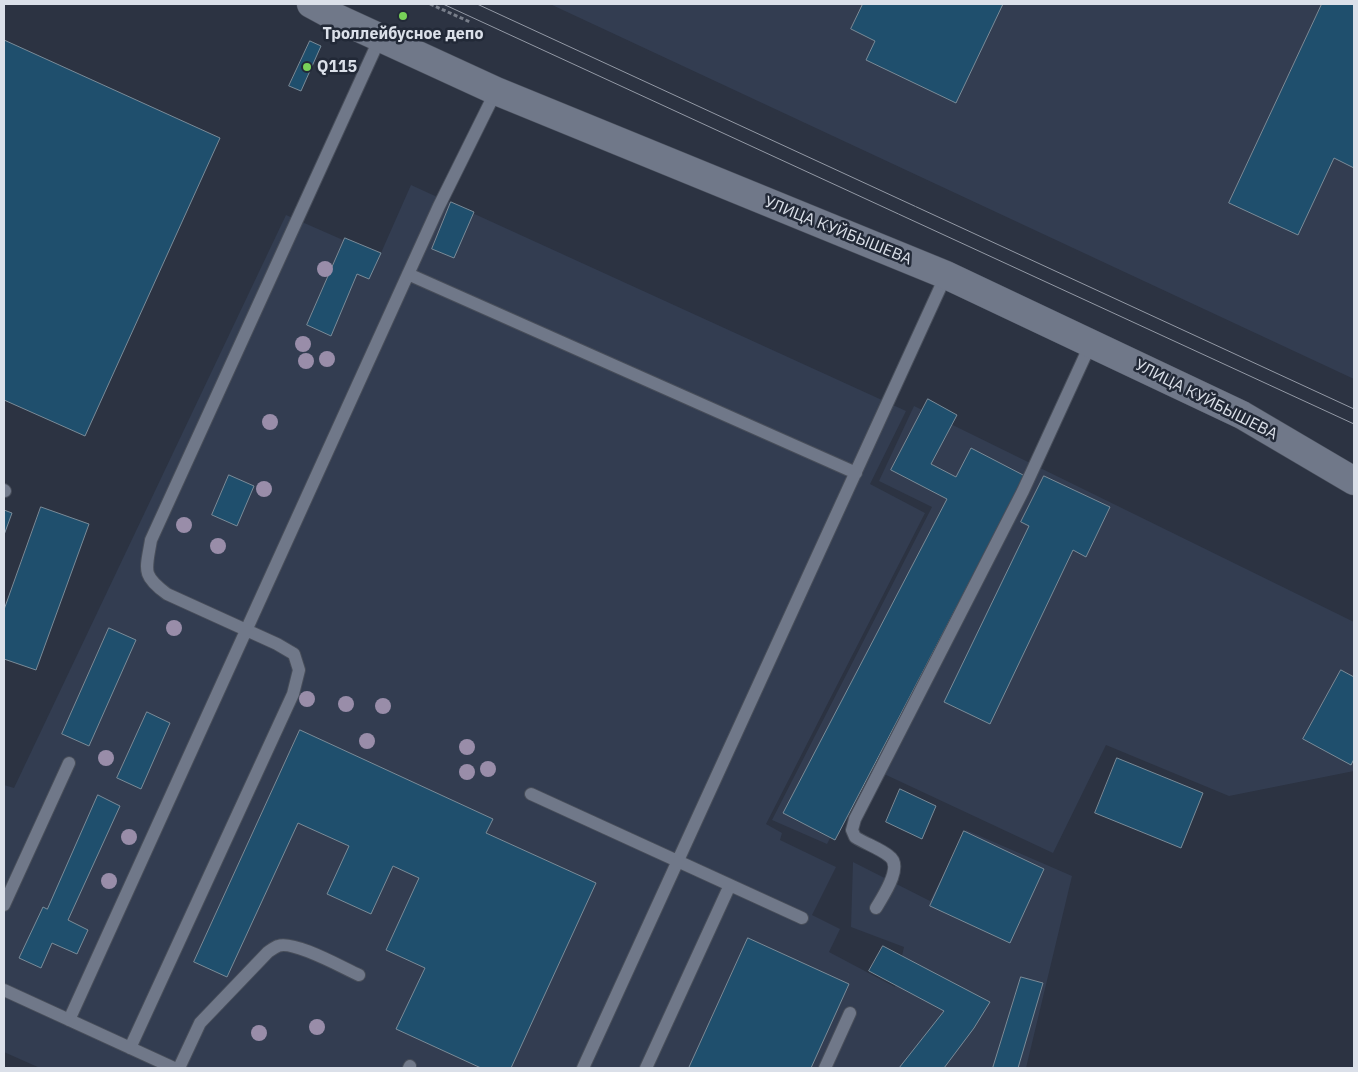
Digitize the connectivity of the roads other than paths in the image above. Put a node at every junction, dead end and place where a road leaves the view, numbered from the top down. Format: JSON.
{"nodes":[{"id":1,"x":311,"y":4,"type":"edge"},
{"id":2,"x":380,"y":38,"type":"junction"},
{"id":3,"x":496,"y":91,"type":"junction"},
{"id":4,"x":408,"y":274,"type":"junction"},
{"id":5,"x":946,"y":275,"type":"junction"},
{"id":6,"x":1091,"y":343,"type":"junction"},
{"id":7,"x":856,"y":473,"type":"junction"},
{"id":8,"x":1354,"y":481,"type":"edge"},
{"id":9,"x":248,"y":630,"type":"junction"},
{"id":10,"x":69,"y":763,"type":"dead end"},
{"id":11,"x":531,"y":794,"type":"dead end"},
{"id":12,"x":678,"y":862,"type":"junction"},
{"id":13,"x":730,"y":885,"type":"junction"},
{"id":14,"x":4,"y":905,"type":"edge"},
{"id":15,"x":876,"y":908,"type":"dead end"},
{"id":16,"x":802,"y":918,"type":"dead end"},
{"id":17,"x":359,"y":975,"type":"dead end"},
{"id":18,"x":4,"y":990,"type":"edge"},
{"id":19,"x":850,"y":1012,"type":"dead end"},
{"id":20,"x":69,"y":1020,"type":"junction"},
{"id":21,"x":130,"y":1048,"type":"junction"},
{"id":22,"x":174,"y":1068,"type":"edge"},
{"id":23,"x":179,"y":1068,"type":"edge"},
{"id":24,"x":583,"y":1068,"type":"edge"},
{"id":25,"x":646,"y":1068,"type":"edge"},
{"id":26,"x":825,"y":1068,"type":"edge"}],
"edges":[{"from":1,"to":2,"type":"main road","name":"УЛИЦА КУЙБЫШЕВА"},
{"from":2,"to":3,"type":"main road","name":"УЛИЦА КУЙБЫШЕВА"},
{"from":2,"to":9,"type":"lane"},
{"from":3,"to":4,"type":"lane"},
{"from":3,"to":5,"type":"main road","name":"УЛИЦА КУЙБЫШЕВА"},
{"from":4,"to":7,"type":"lane"},
{"from":4,"to":9,"type":"lane"},
{"from":5,"to":6,"type":"main road","name":"УЛИЦА КУЙБЫШЕВА"},
{"from":5,"to":7,"type":"lane"},
{"from":6,"to":8,"type":"main road","name":"УЛИЦА КУЙБЫШЕВА"},
{"from":6,"to":15,"type":"lane"},
{"from":7,"to":12,"type":"lane"},
{"from":9,"to":20,"type":"lane"},
{"from":9,"to":21,"type":"lane"},
{"from":10,"to":14,"type":"lane"},
{"from":11,"to":12,"type":"lane"},
{"from":12,"to":13,"type":"lane"},
{"from":12,"to":24,"type":"lane"},
{"from":13,"to":16,"type":"lane"},
{"from":13,"to":25,"type":"lane"},
{"from":17,"to":23,"type":"lane"},
{"from":18,"to":20,"type":"lane"},
{"from":19,"to":26,"type":"lane"},
{"from":20,"to":21,"type":"lane"},
{"from":21,"to":22,"type":"lane"}]}
